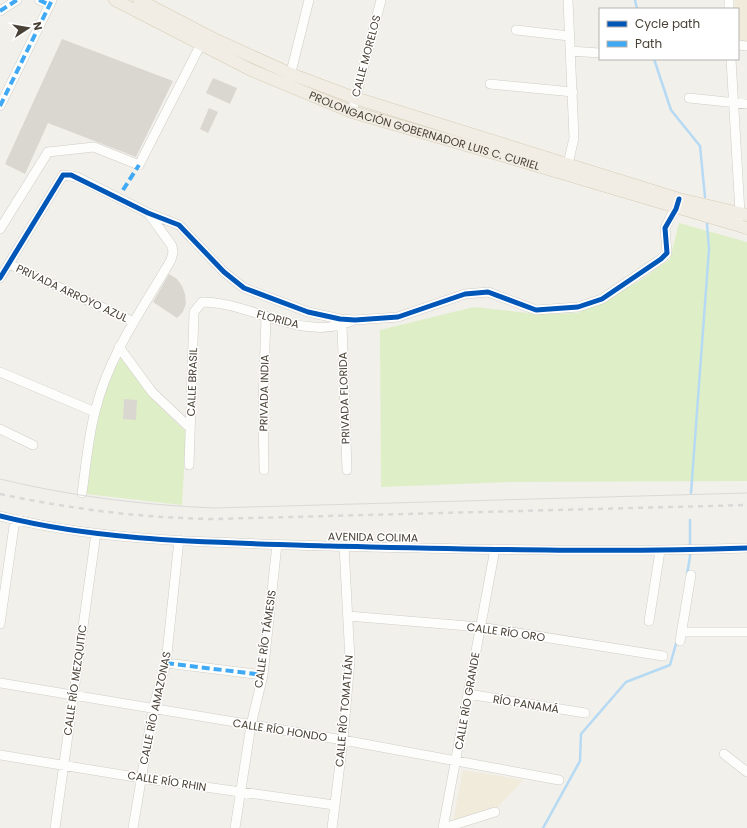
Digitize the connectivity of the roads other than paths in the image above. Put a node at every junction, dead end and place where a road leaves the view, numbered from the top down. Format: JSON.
{"nodes":[{"id":1,"x":17,"y":0,"type":"edge"},
{"id":2,"x":39,"y":0,"type":"edge"},
{"id":3,"x":114,"y":0,"type":"edge"},
{"id":4,"x":139,"y":0,"type":"edge"},
{"id":5,"x":309,"y":0,"type":"edge"},
{"id":6,"x":380,"y":0,"type":"edge"},
{"id":7,"x":568,"y":0,"type":"edge"},
{"id":8,"x":51,"y":3,"type":"edge"},
{"id":9,"x":0,"y":11,"type":"edge"},
{"id":10,"x":516,"y":30,"type":"dead end"},
{"id":11,"x":569,"y":36,"type":"junction"},
{"id":12,"x":203,"y":40,"type":"junction"},
{"id":13,"x":570,"y":51,"type":"junction"},
{"id":14,"x":599,"y":53,"type":"edge"},
{"id":15,"x":731,"y":60,"type":"edge"},
{"id":16,"x":291,"y":74,"type":"junction"},
{"id":17,"x":490,"y":84,"type":"dead end"},
{"id":18,"x":288,"y":87,"type":"junction"},
{"id":19,"x":573,"y":92,"type":"junction"},
{"id":20,"x":355,"y":98,"type":"junction"},
{"id":21,"x":689,"y":98,"type":"dead end"},
{"id":22,"x":733,"y":103,"type":"junction"},
{"id":23,"x":747,"y":104,"type":"edge"},
{"id":24,"x":0,"y":106,"type":"edge"},
{"id":25,"x":352,"y":112,"type":"junction"},
{"id":26,"x":568,"y":164,"type":"junction"},
{"id":27,"x":678,"y":204,"type":"junction"},
{"id":28,"x":148,"y":213,"type":"junction"},
{"id":29,"x":743,"y":214,"type":"edge"},
{"id":30,"x":742,"y":227,"type":"edge"},
{"id":31,"x":0,"y":229,"type":"edge"},
{"id":32,"x":9,"y":264,"type":"junction"},
{"id":33,"x":0,"y":278,"type":"edge"},
{"id":34,"x":202,"y":302,"type":"joint"},
{"id":35,"x":266,"y":316,"type":"junction"},
{"id":36,"x":355,"y":320,"type":"junction"},
{"id":37,"x":134,"y":322,"type":"junction"},
{"id":38,"x":342,"y":326,"type":"junction"},
{"id":39,"x":119,"y":347,"type":"junction"},
{"id":40,"x":0,"y":372,"type":"edge"},
{"id":41,"x":95,"y":412,"type":"junction"},
{"id":42,"x":190,"y":428,"type":"junction"},
{"id":43,"x":0,"y":429,"type":"edge"},
{"id":44,"x":33,"y":445,"type":"dead end"},
{"id":45,"x":189,"y":465,"type":"dead end"},
{"id":46,"x":264,"y":470,"type":"dead end"},
{"id":47,"x":347,"y":470,"type":"dead end"},
{"id":48,"x":82,"y":493,"type":"dead end"},
{"id":49,"x":0,"y":516,"type":"edge"},
{"id":50,"x":15,"y":519,"type":"junction"},
{"id":51,"x":96,"y":533,"type":"junction"},
{"id":52,"x":178,"y":540,"type":"junction"},
{"id":53,"x":277,"y":544,"type":"junction"},
{"id":54,"x":344,"y":546,"type":"junction"},
{"id":55,"x":747,"y":548,"type":"edge"},
{"id":56,"x":495,"y":550,"type":"junction"},
{"id":57,"x":660,"y":551,"type":"junction"},
{"id":58,"x":691,"y":575,"type":"dead end"},
{"id":59,"x":348,"y":616,"type":"junction"},
{"id":60,"x":649,"y":621,"type":"dead end"},
{"id":61,"x":0,"y":624,"type":"edge"},
{"id":62,"x":480,"y":627,"type":"junction"},
{"id":63,"x":747,"y":632,"type":"edge"},
{"id":64,"x":663,"y":656,"type":"dead end"},
{"id":65,"x":166,"y":663,"type":"junction"},
{"id":66,"x":263,"y":675,"type":"junction"},
{"id":67,"x":0,"y":683,"type":"edge"},
{"id":68,"x":468,"y":694,"type":"junction"},
{"id":69,"x":72,"y":696,"type":"junction"},
{"id":70,"x":153,"y":709,"type":"junction"},
{"id":71,"x":585,"y":713,"type":"dead end"},
{"id":72,"x":251,"y":725,"type":"junction"},
{"id":73,"x":343,"y":740,"type":"junction"},
{"id":74,"x":724,"y":754,"type":"dead end"},
{"id":75,"x":0,"y":755,"type":"edge"},
{"id":76,"x":456,"y":761,"type":"junction"},
{"id":77,"x":64,"y":766,"type":"junction"},
{"id":78,"x":747,"y":772,"type":"edge"},
{"id":79,"x":141,"y":778,"type":"junction"},
{"id":80,"x":559,"y":780,"type":"dead end"},
{"id":81,"x":240,"y":792,"type":"junction"},
{"id":82,"x":334,"y":805,"type":"junction"},
{"id":83,"x":494,"y":812,"type":"dead end"},
{"id":84,"x":55,"y":828,"type":"edge"},
{"id":85,"x":133,"y":828,"type":"edge"},
{"id":86,"x":235,"y":828,"type":"edge"},
{"id":87,"x":332,"y":828,"type":"edge"},
{"id":88,"x":443,"y":828,"type":"edge"}],
"edges":[{"from":1,"to":9,"type":"street"},
{"from":2,"to":8,"type":"street"},
{"from":3,"to":12,"type":"main road","name":"PROLONGACIÓN GOBERNADOR LUIS C. CURIEL"},
{"from":4,"to":12,"type":"main road","name":"PROLONGACIÓN GOBERNADOR LUIS C. CURIEL"},
{"from":5,"to":16,"type":"street"},
{"from":6,"to":20,"type":"street","name":"CALLE MORELOS"},
{"from":7,"to":11,"type":"street"},
{"from":8,"to":24,"type":"street"},
{"from":10,"to":11,"type":"street"},
{"from":11,"to":13,"type":"street"},
{"from":12,"to":16,"type":"main road","name":"PROLONGACIÓN GOBERNADOR LUIS C. CURIEL"},
{"from":12,"to":18,"type":"main road","name":"PROLONGACIÓN GOBERNADOR LUIS C. CURIEL"},
{"from":12,"to":31,"type":"street"},
{"from":13,"to":14,"type":"street"},
{"from":13,"to":19,"type":"street"},
{"from":15,"to":22,"type":"street"},
{"from":16,"to":18,"type":"street"},
{"from":16,"to":20,"type":"main road","name":"PROLONGACIÓN GOBERNADOR LUIS C. CURIEL"},
{"from":17,"to":19,"type":"street"},
{"from":18,"to":25,"type":"main road","name":"PROLONGACIÓN GOBERNADOR LUIS C. CURIEL"},
{"from":19,"to":26,"type":"street"},
{"from":20,"to":25,"type":"street","name":"CALLE MORELOS"},
{"from":20,"to":26,"type":"main road","name":"PROLONGACIÓN GOBERNADOR LUIS C. CURIEL"},
{"from":21,"to":22,"type":"street"},
{"from":22,"to":23,"type":"street"},
{"from":22,"to":29,"type":"street"},
{"from":25,"to":27,"type":"main road","name":"PROLONGACIÓN GOBERNADOR LUIS C. CURIEL"},
{"from":26,"to":27,"type":"main road","name":"PROLONGACIÓN GOBERNADOR LUIS C. CURIEL"},
{"from":27,"to":29,"type":"main road","name":"PROLONGACIÓN GOBERNADOR LUIS C. CURIEL"},
{"from":27,"to":30,"type":"main road","name":"PROLONGACIÓN GOBERNADOR LUIS C. CURIEL"},
{"from":27,"to":36,"type":"street"},
{"from":28,"to":32,"type":"street"},
{"from":28,"to":36,"type":"street"},
{"from":28,"to":37,"type":"street"},
{"from":29,"to":30,"type":"street"},
{"from":32,"to":33,"type":"street"},
{"from":32,"to":37,"type":"street","name":"PRIVADA ARROYO AZUL"},
{"from":34,"to":35,"type":"street","name":"FLORIDA"},
{"from":34,"to":42,"type":"street","name":"CALLE BRASIL"},
{"from":35,"to":38,"type":"street","name":"FLORIDA"},
{"from":35,"to":46,"type":"street","name":"PRIVADA INDIA"},
{"from":36,"to":38,"type":"street","name":"FLORIDA"},
{"from":37,"to":39,"type":"street"},
{"from":38,"to":47,"type":"street","name":"PRIVADA FLORIDA"},
{"from":39,"to":41,"type":"street"},
{"from":39,"to":42,"type":"street"},
{"from":40,"to":41,"type":"street"},
{"from":41,"to":48,"type":"street"},
{"from":42,"to":45,"type":"street","name":"CALLE BRASIL"},
{"from":43,"to":44,"type":"street"},
{"from":49,"to":50,"type":"street","name":"AVENIDA COLIMA"},
{"from":50,"to":51,"type":"street","name":"AVENIDA COLIMA"},
{"from":50,"to":61,"type":"street"},
{"from":51,"to":52,"type":"street","name":"AVENIDA COLIMA"},
{"from":51,"to":69,"type":"street","name":"CALLE RÍO MEZQUITIC"},
{"from":52,"to":53,"type":"street","name":"AVENIDA COLIMA"},
{"from":52,"to":65,"type":"street","name":"CALLE RÍO AMAZONAS"},
{"from":53,"to":54,"type":"street","name":"AVENIDA COLIMA"},
{"from":53,"to":66,"type":"street","name":"CALLE RÍO TÁMESIS"},
{"from":54,"to":56,"type":"street","name":"AVENIDA COLIMA"},
{"from":54,"to":59,"type":"street","name":"CALLE RÍO TOMATLÁN"},
{"from":55,"to":57,"type":"street","name":"AVENIDA COLIMA"},
{"from":56,"to":57,"type":"street","name":"AVENIDA COLIMA"},
{"from":56,"to":62,"type":"street","name":"CALLE RÍO GRANDE"},
{"from":57,"to":60,"type":"street"},
{"from":58,"to":63,"type":"street"},
{"from":59,"to":62,"type":"street","name":"CALLE RÍO ORO"},
{"from":59,"to":73,"type":"street","name":"CALLE RÍO TOMATLÁN"},
{"from":62,"to":64,"type":"street","name":"CALLE RÍO ORO"},
{"from":62,"to":68,"type":"street","name":"CALLE RÍO GRANDE"},
{"from":65,"to":66,"type":"street"},
{"from":65,"to":70,"type":"street","name":"CALLE RÍO AMAZONAS"},
{"from":66,"to":72,"type":"street","name":"CALLE RÍO TÁMESIS"},
{"from":67,"to":69,"type":"street","name":"CALLE RÍO HONDO"},
{"from":68,"to":71,"type":"street","name":"RÍO PANAMÁ"},
{"from":68,"to":76,"type":"street","name":"CALLE RÍO GRANDE"},
{"from":69,"to":70,"type":"street","name":"CALLE RÍO HONDO"},
{"from":69,"to":77,"type":"street","name":"CALLE RÍO MEZQUITIC"},
{"from":70,"to":72,"type":"street","name":"CALLE RÍO HONDO"},
{"from":70,"to":79,"type":"street","name":"CALLE RÍO AMAZONAS"},
{"from":72,"to":73,"type":"street","name":"CALLE RÍO HONDO"},
{"from":72,"to":81,"type":"street","name":"CALLE RÍO TÁMESIS"},
{"from":73,"to":76,"type":"street","name":"CALLE RÍO HONDO"},
{"from":73,"to":82,"type":"street","name":"CALLE RÍO TOMATLÁN"},
{"from":74,"to":78,"type":"street"},
{"from":75,"to":77,"type":"street","name":"CALLE RÍO RHIN"},
{"from":76,"to":80,"type":"street","name":"CALLE RÍO HONDO"},
{"from":76,"to":88,"type":"street","name":"CALLE RÍO GRANDE"},
{"from":77,"to":79,"type":"street","name":"CALLE RÍO RHIN"},
{"from":77,"to":84,"type":"street","name":"CALLE RÍO MEZQUITIC"},
{"from":79,"to":81,"type":"street","name":"CALLE RÍO RHIN"},
{"from":79,"to":85,"type":"street","name":"CALLE RÍO AMAZONAS"},
{"from":81,"to":82,"type":"street","name":"CALLE RÍO RHIN"},
{"from":81,"to":86,"type":"street","name":"CALLE RÍO TÁMESIS"},
{"from":82,"to":87,"type":"street","name":"CALLE RÍO TOMATLÁN"},
{"from":83,"to":88,"type":"street"}]}
